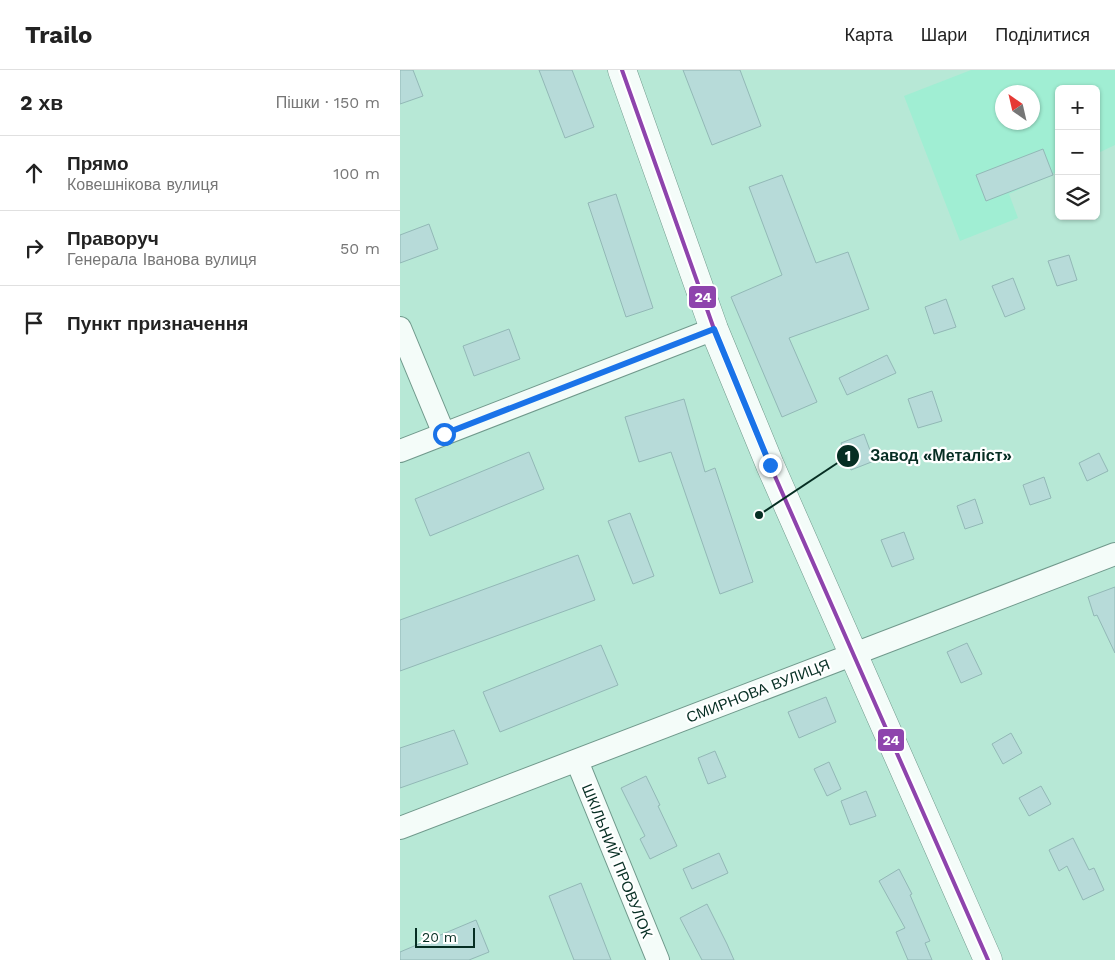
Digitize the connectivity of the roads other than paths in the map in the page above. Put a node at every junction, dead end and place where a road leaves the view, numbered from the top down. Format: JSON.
{"nodes":[{"id":1,"x":622,"y":70,"type":"edge"},
{"id":2,"x":400,"y":328,"type":"edge"},
{"id":3,"x":714,"y":329,"type":"junction"},
{"id":4,"x":444,"y":434,"type":"junction"},
{"id":5,"x":400,"y":451,"type":"edge"},
{"id":6,"x":1115,"y":554,"type":"edge"},
{"id":7,"x":853,"y":654,"type":"junction"},
{"id":8,"x":577,"y":761,"type":"junction"},
{"id":9,"x":400,"y":828,"type":"edge"},
{"id":10,"x":658,"y":960,"type":"edge"},
{"id":11,"x":988,"y":960,"type":"edge"}],
"edges":[{"from":1,"to":3,"type":"street"},
{"from":2,"to":4,"type":"street"},
{"from":3,"to":4,"type":"street"},
{"from":3,"to":7,"type":"street"},
{"from":4,"to":5,"type":"street"},
{"from":6,"to":7,"type":"street","name":"СМИРНОВА ВУЛИЦЯ"},
{"from":7,"to":8,"type":"street","name":"СМИРНОВА ВУЛИЦЯ"},
{"from":7,"to":11,"type":"street"},
{"from":8,"to":9,"type":"street","name":"СМИРНОВА ВУЛИЦЯ"},
{"from":8,"to":10,"type":"street","name":"ШКІЛЬНИЙ ПРОВУЛОК"}]}
